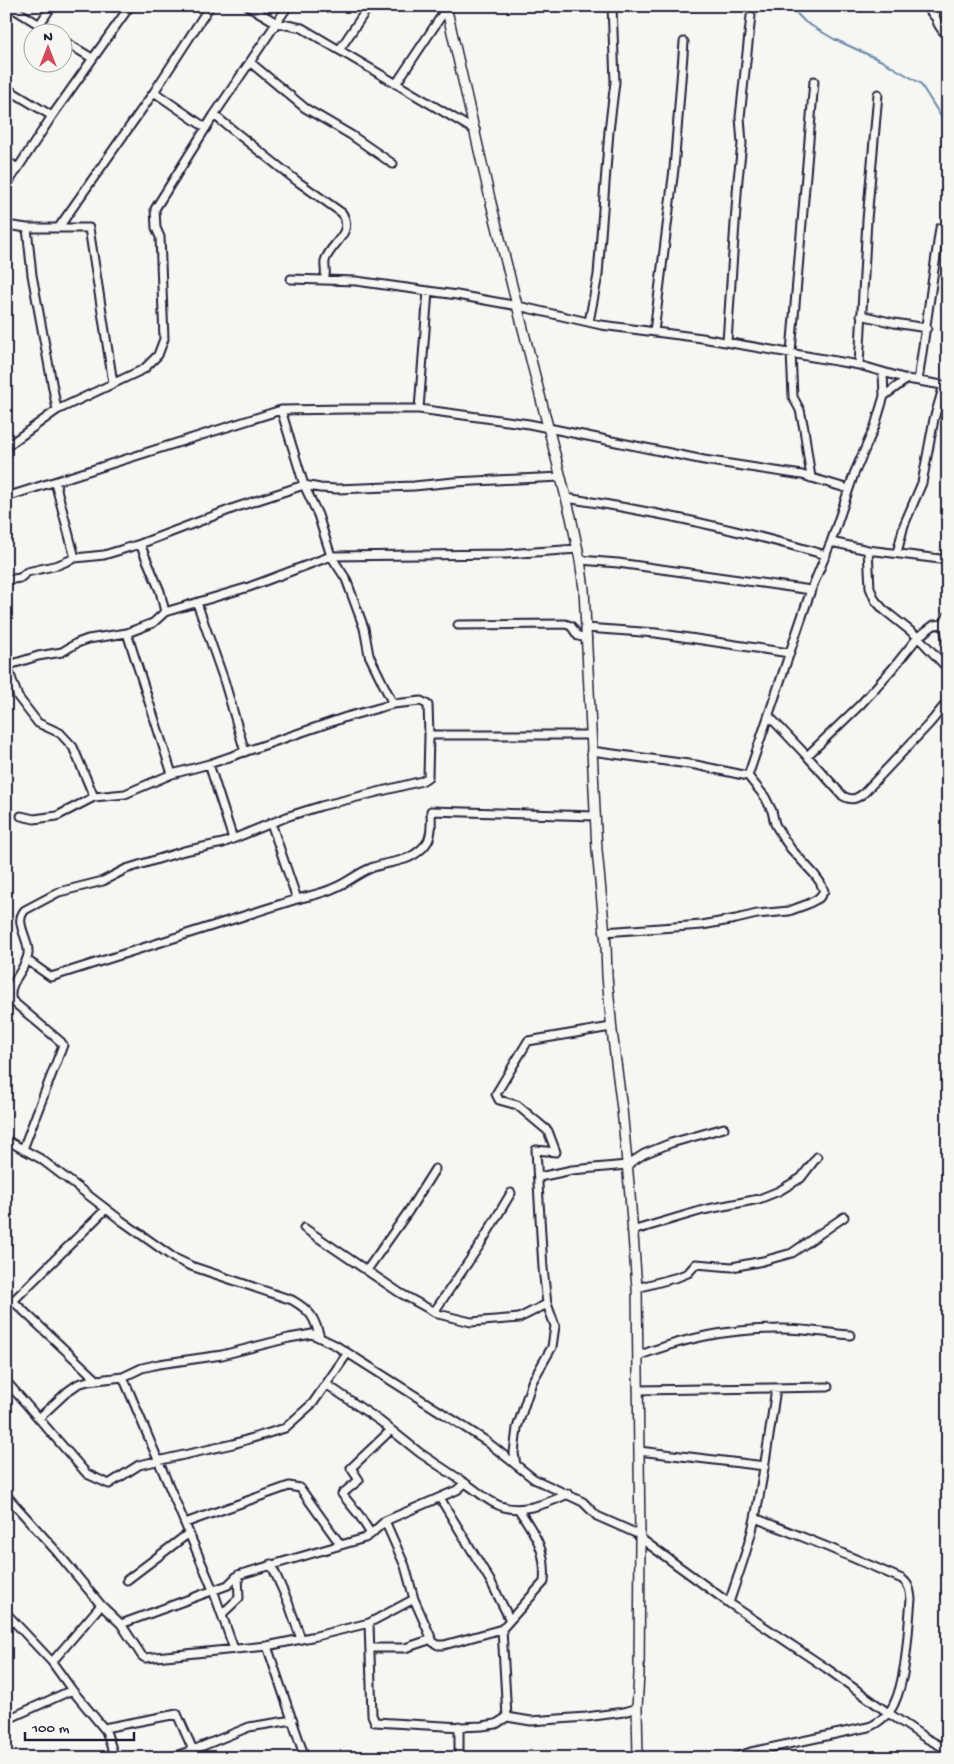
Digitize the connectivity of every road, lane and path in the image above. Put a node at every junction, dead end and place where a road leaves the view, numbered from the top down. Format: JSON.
{"nodes":[{"id":1,"x":9,"y":6,"type":"edge"},
{"id":2,"x":52,"y":6,"type":"edge"},
{"id":3,"x":130,"y":6,"type":"edge"},
{"id":4,"x":210,"y":6,"type":"edge"},
{"id":5,"x":248,"y":6,"type":"edge"},
{"id":6,"x":288,"y":6,"type":"edge"},
{"id":7,"x":369,"y":6,"type":"edge"},
{"id":8,"x":612,"y":6,"type":"edge"},
{"id":9,"x":926,"y":6,"type":"edge"},
{"id":10,"x":935,"y":6,"type":"edge"},
{"id":11,"x":446,"y":7,"type":"edge"},
{"id":12,"x":750,"y":16,"type":"dead end"},
{"id":13,"x":934,"y":16,"type":"junction"},
{"id":14,"x":34,"y":22,"type":"edge"},
{"id":15,"x":41,"y":22,"type":"edge"},
{"id":16,"x":277,"y":23,"type":"junction"},
{"id":17,"x":948,"y":36,"type":"edge"},
{"id":18,"x":684,"y":42,"type":"dead end"},
{"id":19,"x":72,"y":46,"type":"edge"},
{"id":20,"x":340,"y":49,"type":"junction"},
{"id":21,"x":92,"y":58,"type":"junction"},
{"id":22,"x":251,"y":63,"type":"junction"},
{"id":23,"x":814,"y":81,"type":"dead end"},
{"id":24,"x":396,"y":84,"type":"junction"},
{"id":25,"x":6,"y":88,"type":"edge"},
{"id":26,"x":154,"y":92,"type":"junction"},
{"id":27,"x":878,"y":94,"type":"dead end"},
{"id":28,"x":214,"y":115,"type":"junction"},
{"id":29,"x":52,"y":116,"type":"junction"},
{"id":30,"x":206,"y":128,"type":"junction"},
{"id":31,"x":476,"y":131,"type":"junction"},
{"id":32,"x":6,"y":161,"type":"edge"},
{"id":33,"x":393,"y":164,"type":"dead end"},
{"id":34,"x":18,"y":168,"type":"junction"},
{"id":35,"x":6,"y":186,"type":"edge"},
{"id":36,"x":6,"y":226,"type":"edge"},
{"id":37,"x":59,"y":227,"type":"junction"},
{"id":38,"x":28,"y":228,"type":"junction"},
{"id":39,"x":940,"y":228,"type":"dead end"},
{"id":40,"x":291,"y":279,"type":"dead end"},
{"id":41,"x":324,"y":280,"type":"junction"},
{"id":42,"x":428,"y":291,"type":"junction"},
{"id":43,"x":518,"y":306,"type":"junction"},
{"id":44,"x":861,"y":316,"type":"junction"},
{"id":45,"x":589,"y":322,"type":"junction"},
{"id":46,"x":927,"y":328,"type":"junction"},
{"id":47,"x":654,"y":332,"type":"junction"},
{"id":48,"x":727,"y":342,"type":"junction"},
{"id":49,"x":791,"y":352,"type":"junction"},
{"id":50,"x":859,"y":365,"type":"junction"},
{"id":51,"x":883,"y":373,"type":"junction"},
{"id":52,"x":907,"y":379,"type":"junction"},
{"id":53,"x":918,"y":381,"type":"junction"},
{"id":54,"x":113,"y":383,"type":"junction"},
{"id":55,"x":946,"y":386,"type":"edge"},
{"id":56,"x":884,"y":396,"type":"junction"},
{"id":57,"x":419,"y":409,"type":"junction"},
{"id":58,"x":57,"y":410,"type":"junction"},
{"id":59,"x":281,"y":410,"type":"junction"},
{"id":60,"x":549,"y":427,"type":"junction"},
{"id":61,"x":6,"y":447,"type":"edge"},
{"id":62,"x":561,"y":477,"type":"junction"},
{"id":63,"x":811,"y":478,"type":"junction"},
{"id":64,"x":56,"y":482,"type":"junction"},
{"id":65,"x":304,"y":485,"type":"junction"},
{"id":66,"x":849,"y":489,"type":"junction"},
{"id":67,"x":6,"y":495,"type":"edge"},
{"id":68,"x":566,"y":498,"type":"junction"},
{"id":69,"x":831,"y":542,"type":"junction"},
{"id":70,"x":140,"y":544,"type":"junction"},
{"id":71,"x":578,"y":549,"type":"junction"},
{"id":72,"x":868,"y":550,"type":"junction"},
{"id":73,"x":897,"y":553,"type":"junction"},
{"id":74,"x":826,"y":555,"type":"junction"},
{"id":75,"x":331,"y":556,"type":"junction"},
{"id":76,"x":74,"y":558,"type":"junction"},
{"id":77,"x":580,"y":560,"type":"junction"},
{"id":78,"x":948,"y":560,"type":"edge"},
{"id":79,"x":6,"y":580,"type":"edge"},
{"id":80,"x":812,"y":590,"type":"junction"},
{"id":81,"x":197,"y":603,"type":"junction"},
{"id":82,"x":165,"y":612,"type":"junction"},
{"id":83,"x":948,"y":614,"type":"edge"},
{"id":84,"x":944,"y":624,"type":"junction"},
{"id":85,"x":458,"y":625,"type":"dead end"},
{"id":86,"x":586,"y":628,"type":"junction"},
{"id":87,"x":127,"y":633,"type":"junction"},
{"id":88,"x":918,"y":637,"type":"junction"},
{"id":89,"x":587,"y":638,"type":"junction"},
{"id":90,"x":789,"y":654,"type":"junction"},
{"id":91,"x":7,"y":666,"type":"edge"},
{"id":92,"x":947,"y":668,"type":"edge"},
{"id":93,"x":948,"y":701,"type":"edge"},
{"id":94,"x":392,"y":704,"type":"junction"},
{"id":95,"x":770,"y":716,"type":"junction"},
{"id":96,"x":429,"y":735,"type":"junction"},
{"id":97,"x":590,"y":735,"type":"junction"},
{"id":98,"x":591,"y":750,"type":"junction"},
{"id":99,"x":245,"y":752,"type":"junction"},
{"id":100,"x":807,"y":756,"type":"junction"},
{"id":101,"x":209,"y":764,"type":"junction"},
{"id":102,"x":172,"y":774,"type":"junction"},
{"id":103,"x":748,"y":776,"type":"junction"},
{"id":104,"x":94,"y":798,"type":"junction"},
{"id":105,"x":21,"y":816,"type":"dead end"},
{"id":106,"x":595,"y":816,"type":"junction"},
{"id":107,"x":271,"y":823,"type":"junction"},
{"id":108,"x":233,"y":839,"type":"junction"},
{"id":109,"x":297,"y":899,"type":"junction"},
{"id":110,"x":604,"y":932,"type":"junction"},
{"id":111,"x":27,"y":960,"type":"junction"},
{"id":112,"x":9,"y":999,"type":"edge"},
{"id":113,"x":611,"y":1027,"type":"junction"},
{"id":114,"x":724,"y":1128,"type":"dead end"},
{"id":115,"x":6,"y":1140,"type":"edge"},
{"id":116,"x":23,"y":1149,"type":"junction"},
{"id":117,"x":817,"y":1158,"type":"dead end"},
{"id":118,"x":626,"y":1165,"type":"junction"},
{"id":119,"x":435,"y":1168,"type":"dead end"},
{"id":120,"x":539,"y":1177,"type":"junction"},
{"id":121,"x":512,"y":1193,"type":"dead end"},
{"id":122,"x":106,"y":1209,"type":"junction"},
{"id":123,"x":844,"y":1217,"type":"dead end"},
{"id":124,"x":304,"y":1228,"type":"dead end"},
{"id":125,"x":632,"y":1231,"type":"junction"},
{"id":126,"x":367,"y":1270,"type":"junction"},
{"id":127,"x":636,"y":1288,"type":"junction"},
{"id":128,"x":6,"y":1295,"type":"edge"},
{"id":129,"x":13,"y":1300,"type":"junction"},
{"id":130,"x":547,"y":1304,"type":"junction"},
{"id":131,"x":434,"y":1312,"type":"junction"},
{"id":132,"x":850,"y":1335,"type":"dead end"},
{"id":133,"x":320,"y":1337,"type":"junction"},
{"id":134,"x":347,"y":1354,"type":"junction"},
{"id":135,"x":638,"y":1356,"type":"junction"},
{"id":136,"x":123,"y":1377,"type":"junction"},
{"id":137,"x":6,"y":1380,"type":"edge"},
{"id":138,"x":97,"y":1380,"type":"junction"},
{"id":139,"x":326,"y":1384,"type":"junction"},
{"id":140,"x":828,"y":1387,"type":"dead end"},
{"id":141,"x":776,"y":1388,"type":"junction"},
{"id":142,"x":638,"y":1390,"type":"junction"},
{"id":143,"x":39,"y":1418,"type":"junction"},
{"id":144,"x":391,"y":1430,"type":"junction"},
{"id":145,"x":639,"y":1451,"type":"junction"},
{"id":146,"x":158,"y":1459,"type":"junction"},
{"id":147,"x":516,"y":1465,"type":"junction"},
{"id":148,"x":765,"y":1466,"type":"junction"},
{"id":149,"x":466,"y":1483,"type":"junction"},
{"id":150,"x":568,"y":1494,"type":"junction"},
{"id":151,"x":6,"y":1495,"type":"edge"},
{"id":152,"x":440,"y":1498,"type":"junction"},
{"id":153,"x":519,"y":1510,"type":"junction"},
{"id":154,"x":755,"y":1518,"type":"junction"},
{"id":155,"x":385,"y":1521,"type":"junction"},
{"id":156,"x":185,"y":1523,"type":"junction"},
{"id":157,"x":189,"y":1533,"type":"junction"},
{"id":158,"x":371,"y":1534,"type":"junction"},
{"id":159,"x":640,"y":1536,"type":"junction"},
{"id":160,"x":340,"y":1544,"type":"junction"},
{"id":161,"x":271,"y":1564,"type":"junction"},
{"id":162,"x":238,"y":1574,"type":"junction"},
{"id":163,"x":127,"y":1580,"type":"dead end"},
{"id":164,"x":213,"y":1590,"type":"junction"},
{"id":165,"x":414,"y":1599,"type":"junction"},
{"id":166,"x":729,"y":1603,"type":"junction"},
{"id":167,"x":101,"y":1605,"type":"junction"},
{"id":168,"x":6,"y":1613,"type":"edge"},
{"id":169,"x":222,"y":1614,"type":"junction"},
{"id":170,"x":510,"y":1620,"type":"junction"},
{"id":171,"x":370,"y":1623,"type":"junction"},
{"id":172,"x":122,"y":1624,"type":"junction"},
{"id":173,"x":502,"y":1629,"type":"junction"},
{"id":174,"x":301,"y":1639,"type":"junction"},
{"id":175,"x":432,"y":1639,"type":"junction"},
{"id":176,"x":267,"y":1646,"type":"junction"},
{"id":177,"x":371,"y":1648,"type":"junction"},
{"id":178,"x":234,"y":1649,"type":"junction"},
{"id":179,"x":52,"y":1662,"type":"junction"},
{"id":180,"x":72,"y":1690,"type":"junction"},
{"id":181,"x":637,"y":1708,"type":"junction"},
{"id":182,"x":887,"y":1712,"type":"junction"},
{"id":183,"x":507,"y":1718,"type":"junction"},
{"id":184,"x":6,"y":1720,"type":"edge"},
{"id":185,"x":293,"y":1720,"type":"junction"},
{"id":186,"x":459,"y":1726,"type":"junction"},
{"id":187,"x":104,"y":1728,"type":"junction"},
{"id":188,"x":193,"y":1750,"type":"junction"},
{"id":189,"x":948,"y":1750,"type":"edge"},
{"id":190,"x":115,"y":1758,"type":"edge"},
{"id":191,"x":169,"y":1758,"type":"edge"},
{"id":192,"x":305,"y":1758,"type":"edge"},
{"id":193,"x":459,"y":1758,"type":"edge"},
{"id":194,"x":638,"y":1758,"type":"edge"},
{"id":195,"x":733,"y":1758,"type":"edge"}],
"edges":[{"from":1,"to":14,"type":"street"},
{"from":2,"to":15,"type":"street"},
{"from":3,"to":21,"type":"street"},
{"from":4,"to":26,"type":"street"},
{"from":5,"to":16,"type":"street"},
{"from":6,"to":16,"type":"street"},
{"from":7,"to":20,"type":"street"},
{"from":8,"to":45,"type":"street"},
{"from":9,"to":13,"type":"street"},
{"from":10,"to":13,"type":"street"},
{"from":11,"to":24,"type":"street"},
{"from":11,"to":31,"type":"street"},
{"from":12,"to":48,"type":"street"},
{"from":13,"to":17,"type":"street"},
{"from":16,"to":20,"type":"street"},
{"from":16,"to":22,"type":"street"},
{"from":18,"to":47,"type":"street"},
{"from":19,"to":21,"type":"street"},
{"from":20,"to":24,"type":"street"},
{"from":21,"to":29,"type":"street"},
{"from":22,"to":28,"type":"street"},
{"from":22,"to":33,"type":"street"},
{"from":23,"to":49,"type":"street"},
{"from":24,"to":31,"type":"street"},
{"from":25,"to":29,"type":"street"},
{"from":26,"to":30,"type":"street"},
{"from":26,"to":37,"type":"street"},
{"from":27,"to":44,"type":"street"},
{"from":28,"to":30,"type":"street"},
{"from":28,"to":41,"type":"street"},
{"from":29,"to":34,"type":"street"},
{"from":30,"to":54,"type":"street"},
{"from":31,"to":43,"type":"street"},
{"from":32,"to":34,"type":"street"},
{"from":34,"to":35,"type":"street"},
{"from":36,"to":38,"type":"street"},
{"from":37,"to":38,"type":"street"},
{"from":37,"to":54,"type":"street"},
{"from":38,"to":58,"type":"street"},
{"from":39,"to":46,"type":"street"},
{"from":40,"to":41,"type":"street"},
{"from":41,"to":42,"type":"street"},
{"from":42,"to":43,"type":"street"},
{"from":42,"to":57,"type":"street"},
{"from":43,"to":45,"type":"street"},
{"from":43,"to":60,"type":"street"},
{"from":44,"to":46,"type":"street"},
{"from":44,"to":50,"type":"street"},
{"from":45,"to":47,"type":"street"},
{"from":46,"to":53,"type":"street"},
{"from":47,"to":48,"type":"street"},
{"from":48,"to":49,"type":"street"},
{"from":49,"to":50,"type":"street"},
{"from":49,"to":63,"type":"street"},
{"from":50,"to":51,"type":"street"},
{"from":51,"to":52,"type":"street"},
{"from":51,"to":56,"type":"street"},
{"from":52,"to":53,"type":"street"},
{"from":52,"to":56,"type":"street"},
{"from":53,"to":55,"type":"street"},
{"from":54,"to":58,"type":"street"},
{"from":55,"to":73,"type":"street"},
{"from":56,"to":66,"type":"street"},
{"from":57,"to":59,"type":"street"},
{"from":57,"to":60,"type":"street"},
{"from":58,"to":61,"type":"street"},
{"from":59,"to":64,"type":"street"},
{"from":59,"to":65,"type":"street"},
{"from":60,"to":62,"type":"street"},
{"from":60,"to":63,"type":"street"},
{"from":62,"to":65,"type":"street"},
{"from":62,"to":68,"type":"street"},
{"from":63,"to":66,"type":"street"},
{"from":64,"to":67,"type":"street"},
{"from":64,"to":76,"type":"street"},
{"from":65,"to":70,"type":"street"},
{"from":65,"to":75,"type":"street"},
{"from":66,"to":69,"type":"street"},
{"from":68,"to":71,"type":"street"},
{"from":68,"to":74,"type":"street"},
{"from":69,"to":72,"type":"street"},
{"from":69,"to":74,"type":"street"},
{"from":70,"to":76,"type":"street"},
{"from":70,"to":82,"type":"street"},
{"from":71,"to":75,"type":"street"},
{"from":71,"to":77,"type":"street"},
{"from":72,"to":73,"type":"street"},
{"from":72,"to":88,"type":"street"},
{"from":73,"to":78,"type":"street"},
{"from":74,"to":80,"type":"street"},
{"from":75,"to":81,"type":"street"},
{"from":75,"to":94,"type":"street"},
{"from":76,"to":79,"type":"street"},
{"from":77,"to":80,"type":"street"},
{"from":77,"to":86,"type":"street"},
{"from":80,"to":90,"type":"street"},
{"from":81,"to":82,"type":"street"},
{"from":81,"to":99,"type":"street"},
{"from":82,"to":87,"type":"street"},
{"from":83,"to":84,"type":"street"},
{"from":84,"to":88,"type":"street"},
{"from":84,"to":92,"type":"street"},
{"from":85,"to":89,"type":"street"},
{"from":86,"to":89,"type":"street"},
{"from":86,"to":90,"type":"street"},
{"from":87,"to":91,"type":"street"},
{"from":87,"to":102,"type":"street"},
{"from":88,"to":92,"type":"street"},
{"from":88,"to":100,"type":"street"},
{"from":89,"to":97,"type":"street"},
{"from":90,"to":95,"type":"street"},
{"from":91,"to":104,"type":"street"},
{"from":93,"to":100,"type":"street"},
{"from":94,"to":96,"type":"street"},
{"from":94,"to":99,"type":"street"},
{"from":95,"to":100,"type":"street"},
{"from":95,"to":103,"type":"street"},
{"from":96,"to":97,"type":"street"},
{"from":96,"to":107,"type":"street"},
{"from":97,"to":98,"type":"street"},
{"from":98,"to":103,"type":"street"},
{"from":98,"to":106,"type":"street"},
{"from":99,"to":101,"type":"street"},
{"from":101,"to":102,"type":"street"},
{"from":101,"to":108,"type":"street"},
{"from":102,"to":104,"type":"street"},
{"from":103,"to":110,"type":"street"},
{"from":104,"to":105,"type":"street"},
{"from":106,"to":109,"type":"street"},
{"from":106,"to":110,"type":"street"},
{"from":107,"to":108,"type":"street"},
{"from":107,"to":109,"type":"street"},
{"from":108,"to":111,"type":"street"},
{"from":109,"to":111,"type":"street"},
{"from":110,"to":113,"type":"street"},
{"from":111,"to":112,"type":"street"},
{"from":112,"to":116,"type":"street"},
{"from":113,"to":118,"type":"street"},
{"from":113,"to":120,"type":"street"},
{"from":114,"to":118,"type":"street"},
{"from":115,"to":116,"type":"street"},
{"from":116,"to":122,"type":"street"},
{"from":117,"to":125,"type":"street"},
{"from":118,"to":120,"type":"street"},
{"from":118,"to":125,"type":"street"},
{"from":119,"to":126,"type":"street"},
{"from":120,"to":130,"type":"street"},
{"from":121,"to":131,"type":"street"},
{"from":122,"to":129,"type":"street"},
{"from":122,"to":133,"type":"street"},
{"from":123,"to":127,"type":"street"},
{"from":124,"to":126,"type":"street"},
{"from":125,"to":127,"type":"street"},
{"from":126,"to":131,"type":"street"},
{"from":127,"to":135,"type":"street"},
{"from":128,"to":129,"type":"street"},
{"from":129,"to":138,"type":"street"},
{"from":130,"to":131,"type":"street"},
{"from":130,"to":147,"type":"street"},
{"from":132,"to":135,"type":"street"},
{"from":133,"to":134,"type":"street"},
{"from":133,"to":136,"type":"street"},
{"from":134,"to":139,"type":"street"},
{"from":134,"to":147,"type":"street"},
{"from":135,"to":142,"type":"street"},
{"from":136,"to":138,"type":"street"},
{"from":136,"to":146,"type":"street"},
{"from":137,"to":143,"type":"street"},
{"from":138,"to":143,"type":"street"},
{"from":139,"to":144,"type":"street"},
{"from":139,"to":146,"type":"street"},
{"from":140,"to":141,"type":"street"},
{"from":141,"to":142,"type":"street"},
{"from":141,"to":148,"type":"street"},
{"from":142,"to":145,"type":"street"},
{"from":143,"to":146,"type":"street"},
{"from":144,"to":149,"type":"street"},
{"from":144,"to":158,"type":"street"},
{"from":145,"to":148,"type":"street"},
{"from":145,"to":159,"type":"street"},
{"from":146,"to":156,"type":"street"},
{"from":147,"to":150,"type":"street"},
{"from":148,"to":154,"type":"street"},
{"from":149,"to":152,"type":"street"},
{"from":149,"to":153,"type":"street"},
{"from":150,"to":153,"type":"street"},
{"from":150,"to":159,"type":"street"},
{"from":151,"to":167,"type":"street"},
{"from":152,"to":155,"type":"street"},
{"from":152,"to":170,"type":"street"},
{"from":153,"to":170,"type":"street"},
{"from":154,"to":166,"type":"street"},
{"from":154,"to":182,"type":"street"},
{"from":155,"to":158,"type":"street"},
{"from":155,"to":165,"type":"street"},
{"from":156,"to":157,"type":"street"},
{"from":156,"to":160,"type":"street"},
{"from":157,"to":163,"type":"street"},
{"from":157,"to":164,"type":"street"},
{"from":158,"to":160,"type":"street"},
{"from":159,"to":166,"type":"street"},
{"from":159,"to":181,"type":"street"},
{"from":160,"to":161,"type":"street"},
{"from":161,"to":162,"type":"street"},
{"from":161,"to":174,"type":"street"},
{"from":162,"to":164,"type":"street"},
{"from":162,"to":169,"type":"street"},
{"from":164,"to":169,"type":"street"},
{"from":164,"to":172,"type":"street"},
{"from":165,"to":171,"type":"street"},
{"from":165,"to":175,"type":"street"},
{"from":166,"to":182,"type":"street"},
{"from":167,"to":172,"type":"street"},
{"from":167,"to":179,"type":"street"},
{"from":168,"to":179,"type":"street"},
{"from":169,"to":178,"type":"street"},
{"from":170,"to":173,"type":"street"},
{"from":171,"to":174,"type":"street"},
{"from":171,"to":177,"type":"street"},
{"from":172,"to":178,"type":"street"},
{"from":173,"to":175,"type":"street"},
{"from":173,"to":183,"type":"street"},
{"from":174,"to":176,"type":"street"},
{"from":175,"to":177,"type":"street"},
{"from":176,"to":178,"type":"street"},
{"from":176,"to":185,"type":"street"},
{"from":177,"to":186,"type":"street"},
{"from":179,"to":180,"type":"street"},
{"from":180,"to":184,"type":"street"},
{"from":180,"to":187,"type":"street"},
{"from":181,"to":183,"type":"street"},
{"from":181,"to":194,"type":"street"},
{"from":182,"to":189,"type":"street"},
{"from":182,"to":195,"type":"street"},
{"from":183,"to":186,"type":"street"},
{"from":185,"to":188,"type":"street"},
{"from":185,"to":192,"type":"street"},
{"from":186,"to":193,"type":"street"},
{"from":187,"to":188,"type":"street"},
{"from":187,"to":190,"type":"street"},
{"from":188,"to":191,"type":"street"}]}
